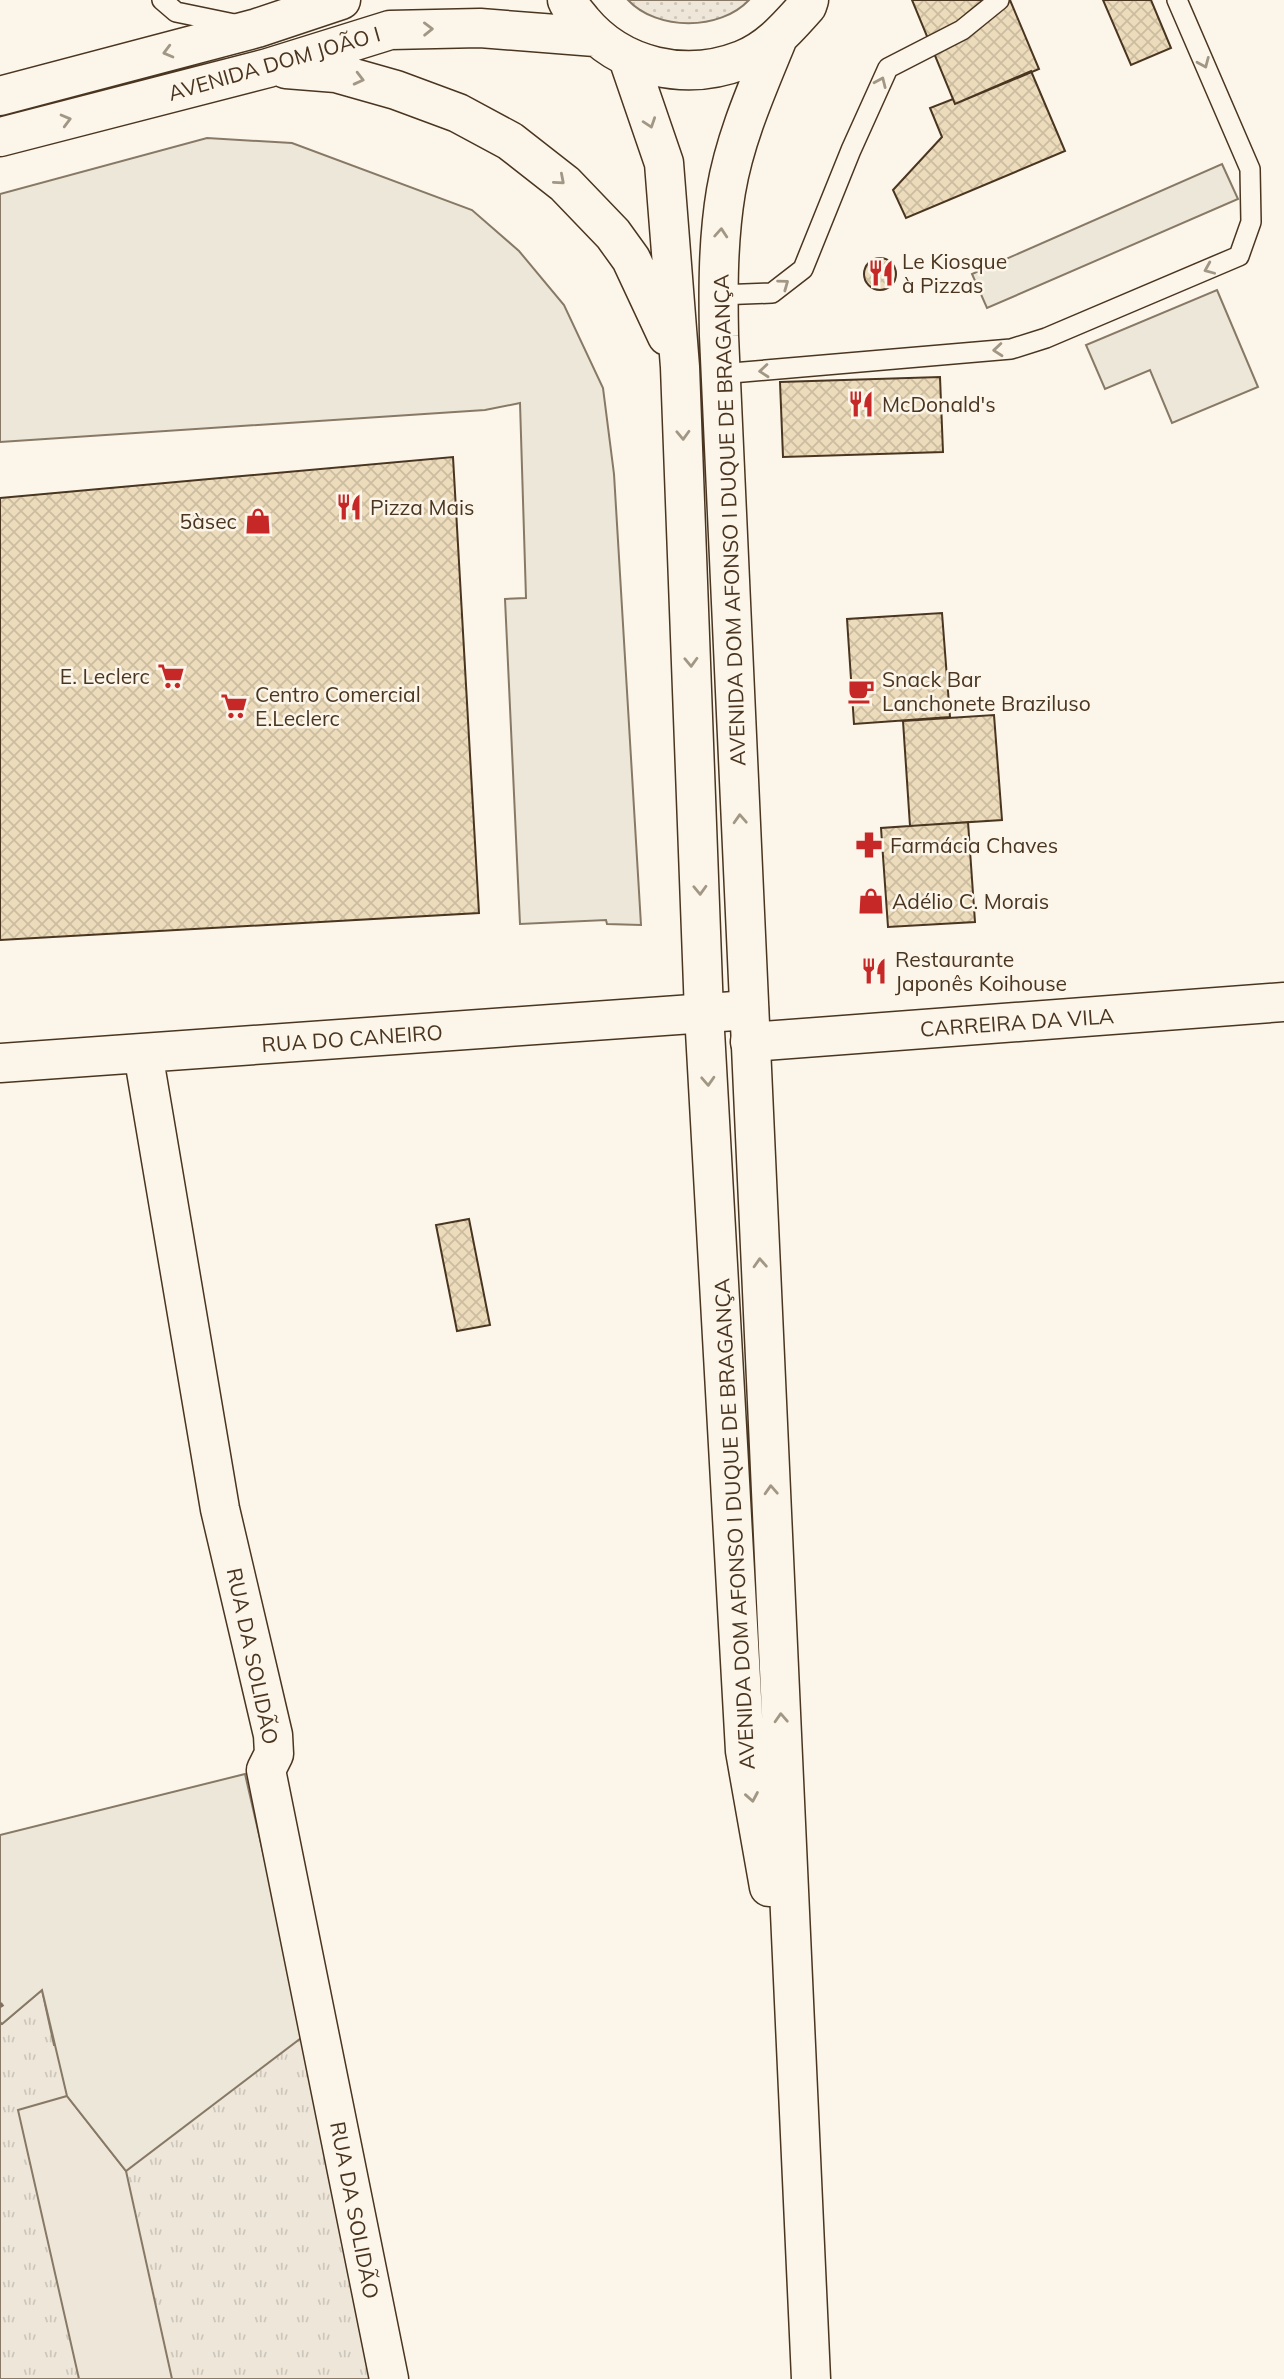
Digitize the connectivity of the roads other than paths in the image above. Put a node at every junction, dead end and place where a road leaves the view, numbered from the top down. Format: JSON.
{"nodes":[{"id":1,"x":162,"y":0,"type":"edge"},
{"id":2,"x":341,"y":0,"type":"edge"},
{"id":3,"x":567,"y":0,"type":"edge"},
{"id":4,"x":999,"y":0,"type":"edge"},
{"id":5,"x":1177,"y":0,"type":"edge"},
{"id":6,"x":809,"y":2,"type":"edge"},
{"id":7,"x":257,"y":28,"type":"junction"},
{"id":8,"x":595,"y":37,"type":"junction"},
{"id":9,"x":777,"y":40,"type":"junction"},
{"id":10,"x":628,"y":58,"type":"junction"},
{"id":11,"x":268,"y":68,"type":"junction"},
{"id":12,"x":0,"y":96,"type":"edge"},
{"id":13,"x":0,"y":137,"type":"edge"},
{"id":14,"x":718,"y":295,"type":"junction"},
{"id":15,"x":680,"y":367,"type":"junction"},
{"id":16,"x":720,"y":374,"type":"junction"},
{"id":17,"x":1284,"y":1002,"type":"edge"},
{"id":18,"x":704,"y":1013,"type":"junction"},
{"id":19,"x":749,"y":1026,"type":"junction"},
{"id":20,"x":142,"y":1053,"type":"junction"},
{"id":21,"x":0,"y":1063,"type":"edge"},
{"id":22,"x":795,"y":2031,"type":"junction"},
{"id":23,"x":389,"y":2379,"type":"edge"},
{"id":24,"x":811,"y":2379,"type":"edge"}],
"edges":[{"from":1,"to":7,"type":"lane"},
{"from":2,"to":7,"type":"main road","name":"AVENIDA DOM JOÃO I"},
{"from":3,"to":8,"type":"main road"},
{"from":14,"to":4,"type":"lane","one_way":true},
{"from":5,"to":16,"type":"lane","one_way":true},
{"from":6,"to":9,"type":"main road"},
{"from":7,"to":12,"type":"main road","name":"AVENIDA DOM JOÃO I","one_way":true},
{"from":8,"to":10,"type":"main road"},
{"from":11,"to":8,"type":"main road","name":"AVENIDA DOM JOÃO I","one_way":true},
{"from":9,"to":10,"type":"main road"},
{"from":14,"to":9,"type":"main road","name":"AVENIDA DOM AFONSO I DUQUE DE BRAGANÇA","one_way":true},
{"from":10,"to":15,"type":"main road","name":"AVENIDA DOM AFONSO I DUQUE DE BRAGANÇA","one_way":true},
{"from":13,"to":11,"type":"main road","name":"AVENIDA DOM JOÃO I","one_way":true},
{"from":11,"to":15,"type":"main road","name":"AVENIDA DOM AFONSO I DUQUE DE BRAGANÇA","one_way":true},
{"from":14,"to":16,"type":"main road","name":"AVENIDA DOM AFONSO I DUQUE DE BRAGANÇA"},
{"from":15,"to":18,"type":"main road","name":"AVENIDA DOM AFONSO I DUQUE DE BRAGANÇA","one_way":true},
{"from":19,"to":16,"type":"main road","name":"AVENIDA DOM AFONSO I DUQUE DE BRAGANÇA","one_way":true},
{"from":17,"to":19,"type":"main road","name":"CARREIRA DA VILA"},
{"from":18,"to":19,"type":"main road"},
{"from":18,"to":20,"type":"main road","name":"RUA DO CANEIRO"},
{"from":18,"to":22,"type":"main road","name":"AVENIDA DOM AFONSO I DUQUE DE BRAGANÇA","one_way":true},
{"from":22,"to":19,"type":"main road","name":"AVENIDA DOM AFONSO I DUQUE DE BRAGANÇA","one_way":true},
{"from":20,"to":21,"type":"main road","name":"RUA DO CANEIRO"},
{"from":20,"to":23,"type":"main road","name":"RUA DA SOLIDÃO"},
{"from":22,"to":24,"type":"main road","name":"AVENIDA DOM AFONSO I DUQUE DE BRAGANÇA"}]}
